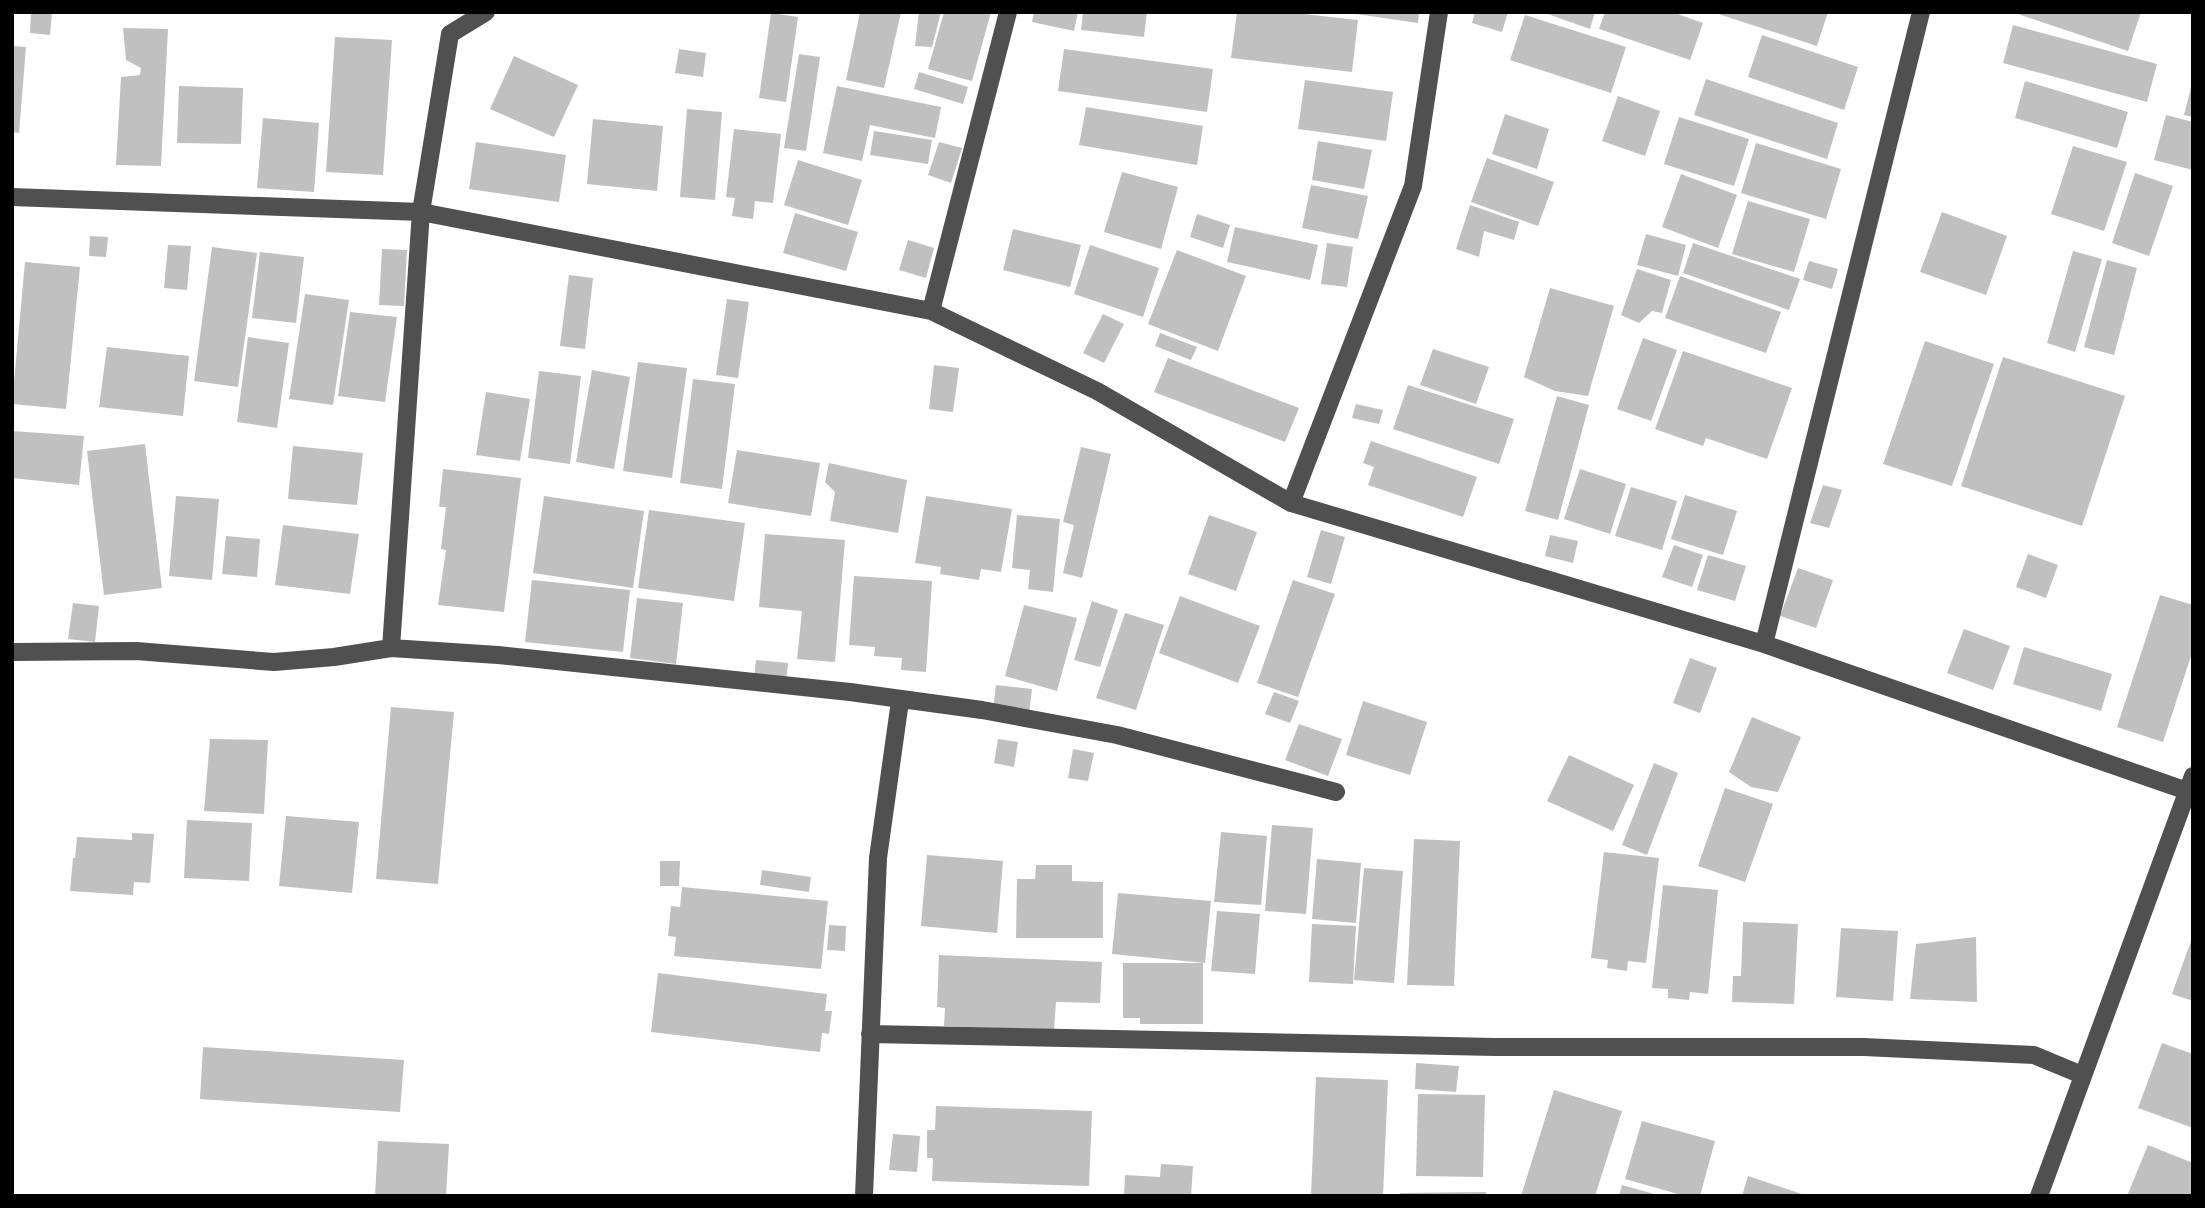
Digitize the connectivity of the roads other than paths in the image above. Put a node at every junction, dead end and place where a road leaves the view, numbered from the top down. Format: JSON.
{"nodes":[{"id":1,"x":486,"y":12,"type":"edge"},
{"id":2,"x":1008,"y":12,"type":"edge"},
{"id":3,"x":1439,"y":12,"type":"edge"},
{"id":4,"x":1921,"y":12,"type":"edge"},
{"id":5,"x":12,"y":197,"type":"edge"},
{"id":6,"x":421,"y":212,"type":"junction"},
{"id":7,"x":931,"y":311,"type":"junction"},
{"id":8,"x":1291,"y":503,"type":"junction"},
{"id":9,"x":1764,"y":644,"type":"junction"},
{"id":10,"x":391,"y":648,"type":"junction"},
{"id":11,"x":12,"y":652,"type":"edge"},
{"id":12,"x":900,"y":701,"type":"junction"},
{"id":13,"x":2191,"y":787,"type":"edge"},
{"id":14,"x":1336,"y":792,"type":"dead end"},
{"id":15,"x":870,"y":1034,"type":"junction"},
{"id":16,"x":2082,"y":1075,"type":"junction"},
{"id":17,"x":864,"y":1196,"type":"edge"},
{"id":18,"x":2039,"y":1196,"type":"edge"}],
"edges":[{"from":1,"to":6,"type":"street"},
{"from":2,"to":7,"type":"street"},
{"from":3,"to":8,"type":"street"},
{"from":4,"to":9,"type":"street"},
{"from":5,"to":6,"type":"street"},
{"from":6,"to":7,"type":"street"},
{"from":6,"to":10,"type":"street"},
{"from":7,"to":8,"type":"street"},
{"from":8,"to":9,"type":"street"},
{"from":9,"to":13,"type":"street"},
{"from":10,"to":11,"type":"street"},
{"from":10,"to":12,"type":"street"},
{"from":12,"to":14,"type":"street"},
{"from":12,"to":15,"type":"street"},
{"from":13,"to":16,"type":"street"},
{"from":15,"to":16,"type":"street"},
{"from":15,"to":17,"type":"street"},
{"from":16,"to":18,"type":"street"}]}
